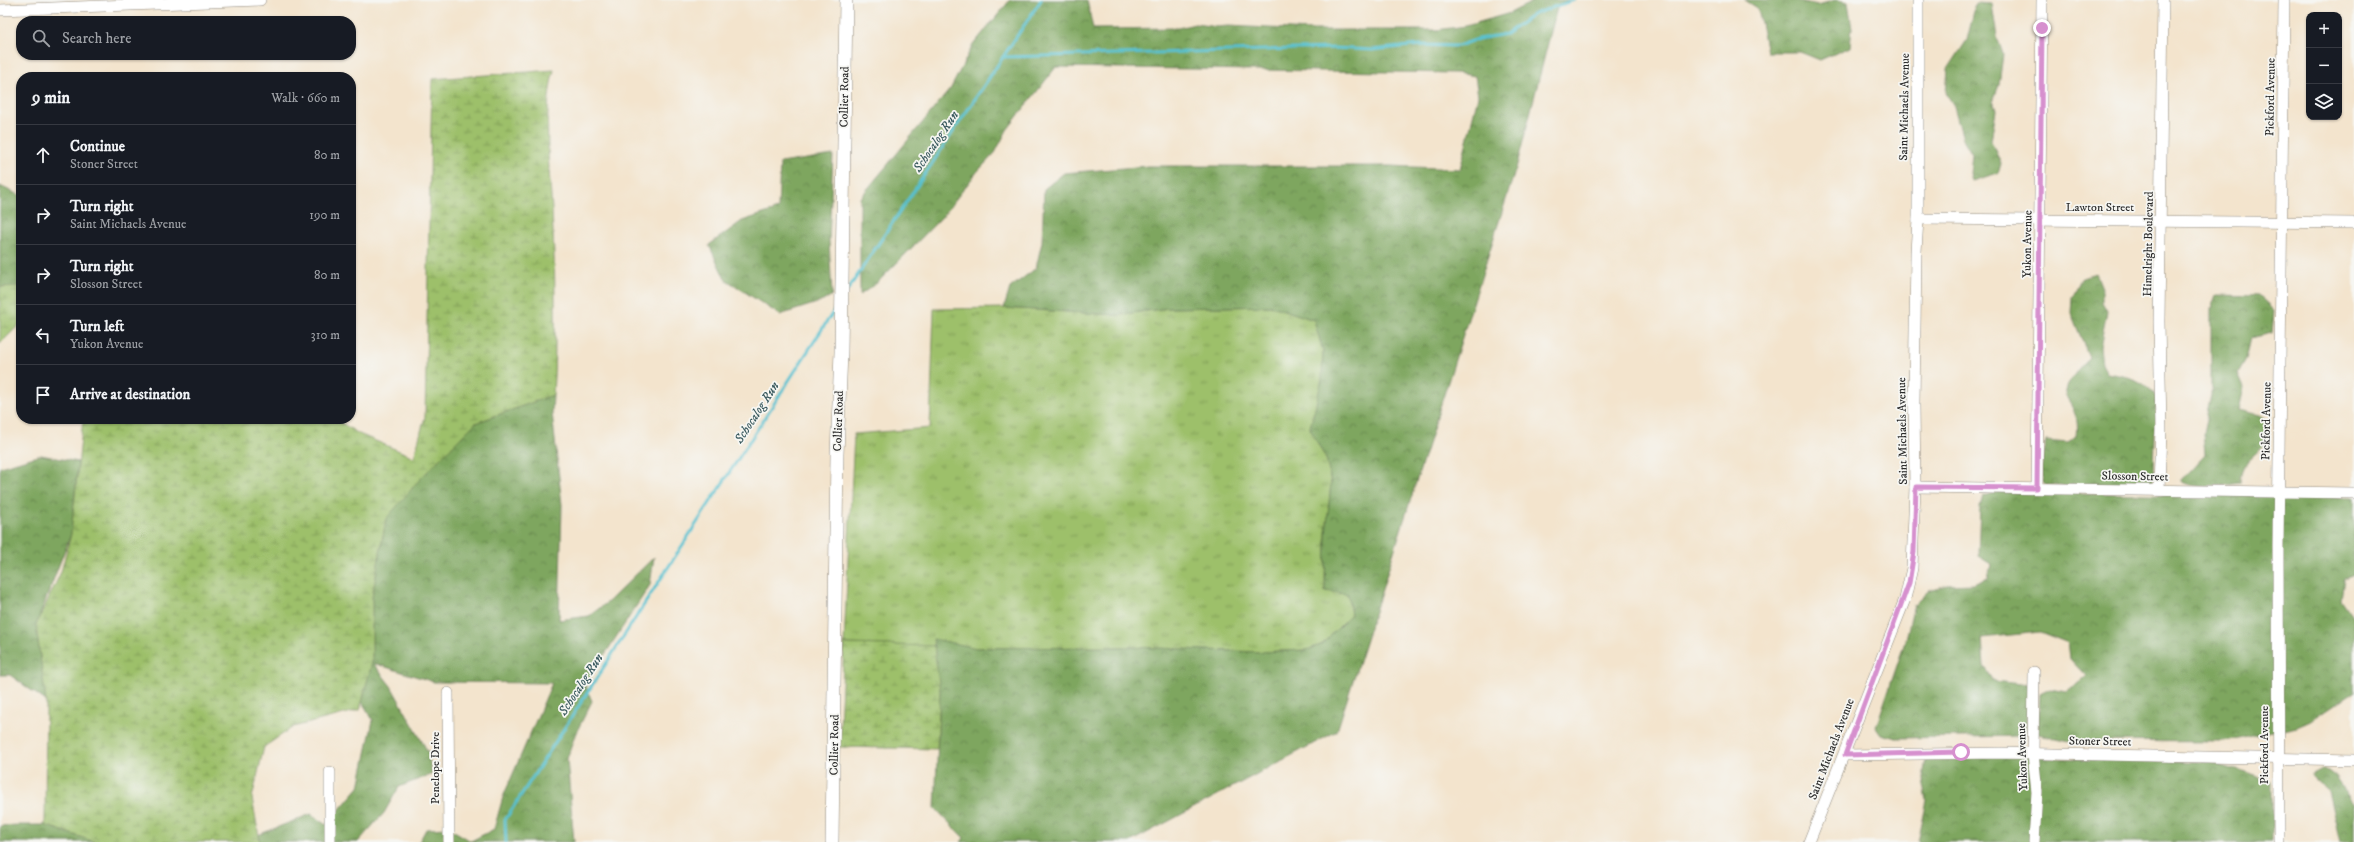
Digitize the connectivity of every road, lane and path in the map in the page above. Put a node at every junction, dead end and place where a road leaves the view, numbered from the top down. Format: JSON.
{"nodes":[{"id":1,"x":260,"y":0,"type":"edge"},
{"id":2,"x":846,"y":0,"type":"edge"},
{"id":3,"x":1918,"y":0,"type":"edge"},
{"id":4,"x":2042,"y":0,"type":"edge"},
{"id":5,"x":2164,"y":0,"type":"edge"},
{"id":6,"x":2284,"y":0,"type":"edge"},
{"id":7,"x":112,"y":3,"type":"edge"},
{"id":8,"x":0,"y":10,"type":"edge"},
{"id":9,"x":1918,"y":219,"type":"junction"},
{"id":10,"x":2041,"y":220,"type":"junction"},
{"id":11,"x":2162,"y":220,"type":"junction"},
{"id":12,"x":2282,"y":222,"type":"junction"},
{"id":13,"x":2354,"y":223,"type":"edge"},
{"id":14,"x":1916,"y":487,"type":"junction"},
{"id":15,"x":2037,"y":488,"type":"junction"},
{"id":16,"x":2159,"y":489,"type":"junction"},
{"id":17,"x":2279,"y":492,"type":"junction"},
{"id":18,"x":2354,"y":493,"type":"edge"},
{"id":19,"x":2034,"y":672,"type":"dead end"},
{"id":20,"x":448,"y":693,"type":"dead end"},
{"id":21,"x":2033,"y":754,"type":"junction"},
{"id":22,"x":1845,"y":755,"type":"junction"},
{"id":23,"x":2278,"y":758,"type":"junction"},
{"id":24,"x":2354,"y":760,"type":"edge"},
{"id":25,"x":330,"y":772,"type":"dead end"},
{"id":26,"x":330,"y":842,"type":"edge"},
{"id":27,"x":449,"y":842,"type":"edge"},
{"id":28,"x":832,"y":842,"type":"edge"},
{"id":29,"x":1809,"y":842,"type":"edge"},
{"id":30,"x":2034,"y":842,"type":"edge"},
{"id":31,"x":2279,"y":842,"type":"edge"}],
"edges":[{"from":1,"to":7,"type":"street"},
{"from":2,"to":28,"type":"street","name":"Collier Road"},
{"from":3,"to":9,"type":"street","name":"Saint Michaels Avenue"},
{"from":4,"to":10,"type":"street","name":"Yukon Avenue"},
{"from":5,"to":11,"type":"street","name":"Himelright Boulevard"},
{"from":6,"to":12,"type":"street","name":"Pickford Avenue"},
{"from":7,"to":8,"type":"street"},
{"from":9,"to":10,"type":"street","name":"Lawton Street"},
{"from":9,"to":14,"type":"street","name":"Saint Michaels Avenue"},
{"from":10,"to":11,"type":"street","name":"Lawton Street"},
{"from":10,"to":15,"type":"street","name":"Yukon Avenue"},
{"from":11,"to":12,"type":"street","name":"Lawton Street"},
{"from":11,"to":16,"type":"street","name":"Himelright Boulevard"},
{"from":12,"to":13,"type":"street","name":"Lawton Street"},
{"from":12,"to":17,"type":"street","name":"Pickford Avenue"},
{"from":14,"to":15,"type":"street","name":"Slosson Street"},
{"from":14,"to":22,"type":"street","name":"Saint Michaels Avenue"},
{"from":15,"to":16,"type":"street","name":"Slosson Street"},
{"from":16,"to":17,"type":"street","name":"Slosson Street"},
{"from":17,"to":18,"type":"street","name":"Slosson Street"},
{"from":17,"to":23,"type":"street","name":"Pickford Avenue"},
{"from":19,"to":21,"type":"street","name":"Yukon Avenue"},
{"from":20,"to":27,"type":"street","name":"Penelope Drive"},
{"from":21,"to":22,"type":"street","name":"Stoner Street"},
{"from":21,"to":23,"type":"street","name":"Stoner Street"},
{"from":21,"to":30,"type":"street","name":"Yukon Avenue"},
{"from":22,"to":29,"type":"street","name":"Saint Michaels Avenue"},
{"from":23,"to":24,"type":"street","name":"Stoner Street"},
{"from":23,"to":31,"type":"street","name":"Pickford Avenue"},
{"from":25,"to":26,"type":"street"}]}
